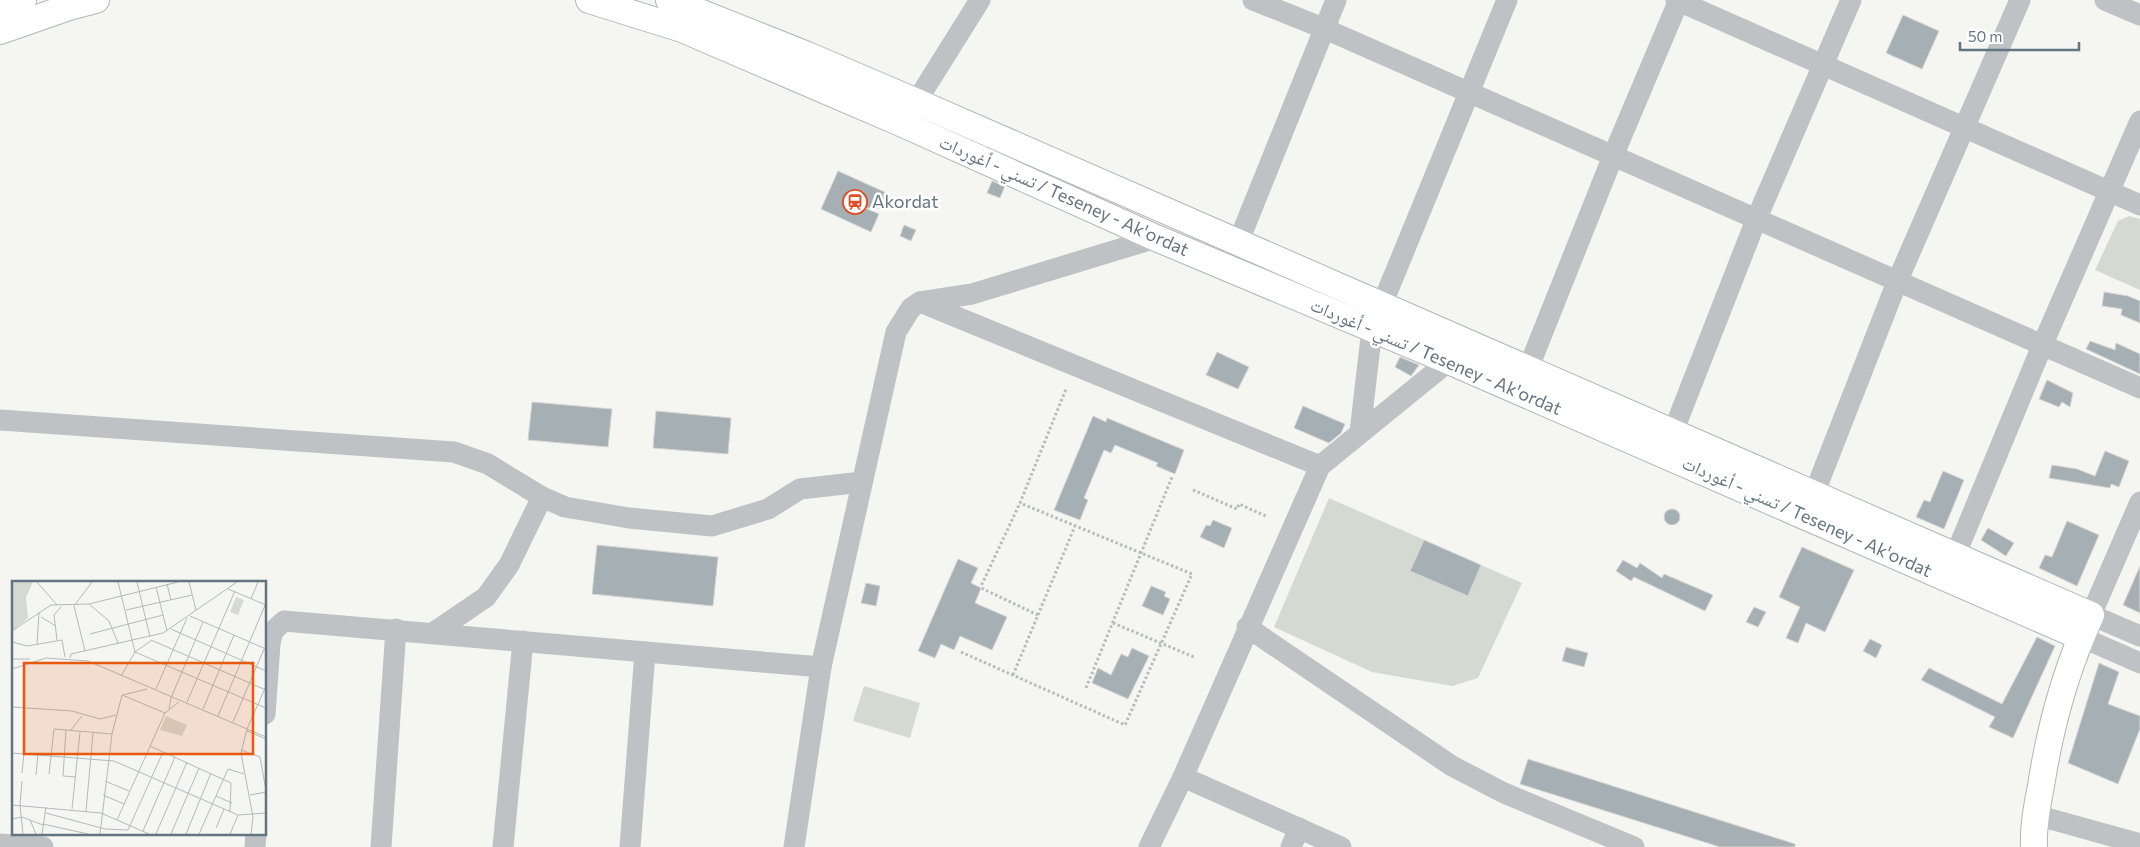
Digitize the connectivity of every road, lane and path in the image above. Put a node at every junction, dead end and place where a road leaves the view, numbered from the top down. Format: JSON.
{"nodes":[{"id":1,"x":23,"y":0,"type":"edge"},
{"id":2,"x":96,"y":0,"type":"edge"},
{"id":3,"x":589,"y":0,"type":"edge"},
{"id":4,"x":669,"y":0,"type":"edge"},
{"id":5,"x":980,"y":0,"type":"edge"},
{"id":6,"x":1253,"y":0,"type":"edge"},
{"id":7,"x":1336,"y":0,"type":"edge"},
{"id":8,"x":1507,"y":0,"type":"edge"},
{"id":9,"x":1678,"y":0,"type":"edge"},
{"id":10,"x":1851,"y":0,"type":"edge"},
{"id":11,"x":2020,"y":0,"type":"edge"},
{"id":12,"x":2105,"y":0,"type":"edge"},
{"id":13,"x":0,"y":8,"type":"edge"},
{"id":14,"x":2140,"y":15,"type":"edge"},
{"id":15,"x":1323,"y":28,"type":"junction"},
{"id":16,"x":0,"y":31,"type":"edge"},
{"id":17,"x":1823,"y":65,"type":"junction"},
{"id":18,"x":1468,"y":92,"type":"junction"},
{"id":19,"x":917,"y":102,"type":"junction"},
{"id":20,"x":2140,"y":121,"type":"edge"},
{"id":21,"x":903,"y":124,"type":"junction"},
{"id":22,"x":1965,"y":127,"type":"junction"},
{"id":23,"x":1613,"y":156,"type":"junction"},
{"id":24,"x":2111,"y":191,"type":"junction"},
{"id":25,"x":2140,"y":204,"type":"edge"},
{"id":26,"x":1756,"y":220,"type":"junction"},
{"id":27,"x":1156,"y":238,"type":"junction"},
{"id":28,"x":1238,"y":243,"type":"junction"},
{"id":29,"x":1897,"y":282,"type":"junction"},
{"id":30,"x":920,"y":302,"type":"junction"},
{"id":31,"x":1382,"y":304,"type":"junction"},
{"id":32,"x":1372,"y":330,"type":"junction"},
{"id":33,"x":2042,"y":346,"type":"junction"},
{"id":34,"x":1449,"y":361,"type":"junction"},
{"id":35,"x":1528,"y":369,"type":"junction"},
{"id":36,"x":2140,"y":388,"type":"edge"},
{"id":37,"x":1066,"y":389,"type":"dead end"},
{"id":38,"x":0,"y":420,"type":"edge"},
{"id":39,"x":1360,"y":432,"type":"junction"},
{"id":40,"x":1673,"y":432,"type":"junction"},
{"id":41,"x":1320,"y":466,"type":"junction"},
{"id":42,"x":1172,"y":478,"type":"dead end"},
{"id":43,"x":862,"y":482,"type":"junction"},
{"id":44,"x":1193,"y":490,"type":"dead end"},
{"id":45,"x":1814,"y":494,"type":"junction"},
{"id":46,"x":542,"y":497,"type":"junction"},
{"id":47,"x":2140,"y":502,"type":"edge"},
{"id":48,"x":1020,"y":503,"type":"junction"},
{"id":49,"x":1268,"y":517,"type":"dead end"},
{"id":50,"x":1075,"y":526,"type":"junction"},
{"id":51,"x":1141,"y":553,"type":"junction"},
{"id":52,"x":1956,"y":556,"type":"junction"},
{"id":53,"x":1038,"y":615,"type":"junction"},
{"id":54,"x":1113,"y":623,"type":"junction"},
{"id":55,"x":2086,"y":626,"type":"junction"},
{"id":56,"x":1247,"y":627,"type":"junction"},
{"id":57,"x":396,"y":630,"type":"junction"},
{"id":58,"x":433,"y":633,"type":"junction"},
{"id":59,"x":2140,"y":636,"type":"edge"},
{"id":60,"x":523,"y":641,"type":"junction"},
{"id":61,"x":1161,"y":643,"type":"junction"},
{"id":62,"x":645,"y":652,"type":"junction"},
{"id":63,"x":961,"y":652,"type":"dead end"},
{"id":64,"x":1194,"y":657,"type":"dead end"},
{"id":65,"x":2140,"y":662,"type":"edge"},
{"id":66,"x":821,"y":667,"type":"junction"},
{"id":67,"x":1013,"y":675,"type":"junction"},
{"id":68,"x":1086,"y":688,"type":"dead end"},
{"id":69,"x":266,"y":700,"type":"edge"},
{"id":70,"x":1183,"y":777,"type":"junction"},
{"id":71,"x":2036,"y":814,"type":"junction"},
{"id":72,"x":256,"y":834,"type":"edge"},
{"id":73,"x":1295,"y":838,"type":"edge"},
{"id":74,"x":2140,"y":844,"type":"edge"},
{"id":75,"x":1,"y":845,"type":"edge"},
{"id":76,"x":44,"y":847,"type":"edge"},
{"id":77,"x":254,"y":847,"type":"edge"},
{"id":78,"x":382,"y":847,"type":"edge"},
{"id":79,"x":503,"y":847,"type":"edge"},
{"id":80,"x":630,"y":847,"type":"edge"},
{"id":81,"x":794,"y":847,"type":"edge"},
{"id":82,"x":1149,"y":847,"type":"edge"},
{"id":83,"x":1341,"y":847,"type":"edge"},
{"id":84,"x":1634,"y":847,"type":"edge"},
{"id":85,"x":2034,"y":847,"type":"edge"}],
"edges":[{"from":1,"to":13,"type":"main road"},
{"from":2,"to":16,"type":"main road"},
{"from":3,"to":21,"type":"main road","name":"تسني - أغوردات / Teseney - Ak'ordat"},
{"from":4,"to":19,"type":"main road"},
{"from":5,"to":19,"type":"street"},
{"from":6,"to":15,"type":"street"},
{"from":7,"to":15,"type":"street"},
{"from":8,"to":18,"type":"street"},
{"from":9,"to":17,"type":"street"},
{"from":9,"to":23,"type":"street"},
{"from":10,"to":17,"type":"street"},
{"from":11,"to":22,"type":"street"},
{"from":12,"to":14,"type":"street"},
{"from":15,"to":18,"type":"street"},
{"from":15,"to":28,"type":"street"},
{"from":17,"to":22,"type":"street"},
{"from":17,"to":26,"type":"street"},
{"from":18,"to":23,"type":"street"},
{"from":18,"to":31,"type":"street"},
{"from":19,"to":21,"type":"street"},
{"from":19,"to":28,"type":"main road"},
{"from":20,"to":24,"type":"street"},
{"from":21,"to":27,"type":"main road","name":"تسني - أغوردات / Teseney - Ak'ordat"},
{"from":22,"to":24,"type":"street"},
{"from":22,"to":29,"type":"street"},
{"from":23,"to":26,"type":"street"},
{"from":23,"to":35,"type":"street"},
{"from":24,"to":25,"type":"street"},
{"from":24,"to":33,"type":"street"},
{"from":26,"to":29,"type":"street"},
{"from":26,"to":40,"type":"street"},
{"from":27,"to":30,"type":"street"},
{"from":27,"to":32,"type":"main road","name":"تسني - أغوردات / Teseney - Ak'ordat"},
{"from":28,"to":31,"type":"main road"},
{"from":29,"to":33,"type":"street"},
{"from":29,"to":45,"type":"street"},
{"from":30,"to":41,"type":"street"},
{"from":30,"to":43,"type":"street"},
{"from":31,"to":32,"type":"street"},
{"from":31,"to":35,"type":"main road"},
{"from":32,"to":34,"type":"main road","name":"تسني - أغوردات / Teseney - Ak'ordat"},
{"from":32,"to":39,"type":"street"},
{"from":33,"to":36,"type":"street"},
{"from":33,"to":52,"type":"street"},
{"from":34,"to":39,"type":"street"},
{"from":34,"to":55,"type":"main road","name":"تسني - أغوردات / Teseney - Ak'ordat"},
{"from":35,"to":40,"type":"main road"},
{"from":37,"to":48,"type":"path"},
{"from":38,"to":46,"type":"street"},
{"from":39,"to":41,"type":"street"},
{"from":40,"to":45,"type":"main road"},
{"from":41,"to":56,"type":"street"},
{"from":42,"to":51,"type":"path"},
{"from":43,"to":46,"type":"street"},
{"from":43,"to":66,"type":"street"},
{"from":44,"to":49,"type":"path"},
{"from":45,"to":52,"type":"main road"},
{"from":46,"to":58,"type":"street"},
{"from":47,"to":55,"type":"street"},
{"from":48,"to":50,"type":"path"},
{"from":48,"to":53,"type":"path"},
{"from":50,"to":51,"type":"path"},
{"from":50,"to":53,"type":"path"},
{"from":51,"to":54,"type":"path"},
{"from":51,"to":61,"type":"path"},
{"from":52,"to":55,"type":"main road"},
{"from":53,"to":67,"type":"path"},
{"from":54,"to":61,"type":"path"},
{"from":54,"to":68,"type":"path"},
{"from":55,"to":59,"type":"street"},
{"from":55,"to":65,"type":"street"},
{"from":55,"to":71,"type":"main road"},
{"from":56,"to":70,"type":"street"},
{"from":56,"to":84,"type":"street"},
{"from":57,"to":58,"type":"street"},
{"from":57,"to":69,"type":"street"},
{"from":57,"to":78,"type":"street"},
{"from":58,"to":60,"type":"street"},
{"from":60,"to":62,"type":"street"},
{"from":60,"to":79,"type":"street"},
{"from":61,"to":64,"type":"path"},
{"from":61,"to":67,"type":"path"},
{"from":62,"to":66,"type":"street"},
{"from":62,"to":80,"type":"street"},
{"from":63,"to":67,"type":"path"},
{"from":66,"to":81,"type":"street"},
{"from":70,"to":73,"type":"street"},
{"from":70,"to":82,"type":"street"},
{"from":71,"to":74,"type":"street"},
{"from":71,"to":85,"type":"main road"},
{"from":72,"to":77,"type":"street"},
{"from":73,"to":83,"type":"street"},
{"from":75,"to":76,"type":"street"}]}
